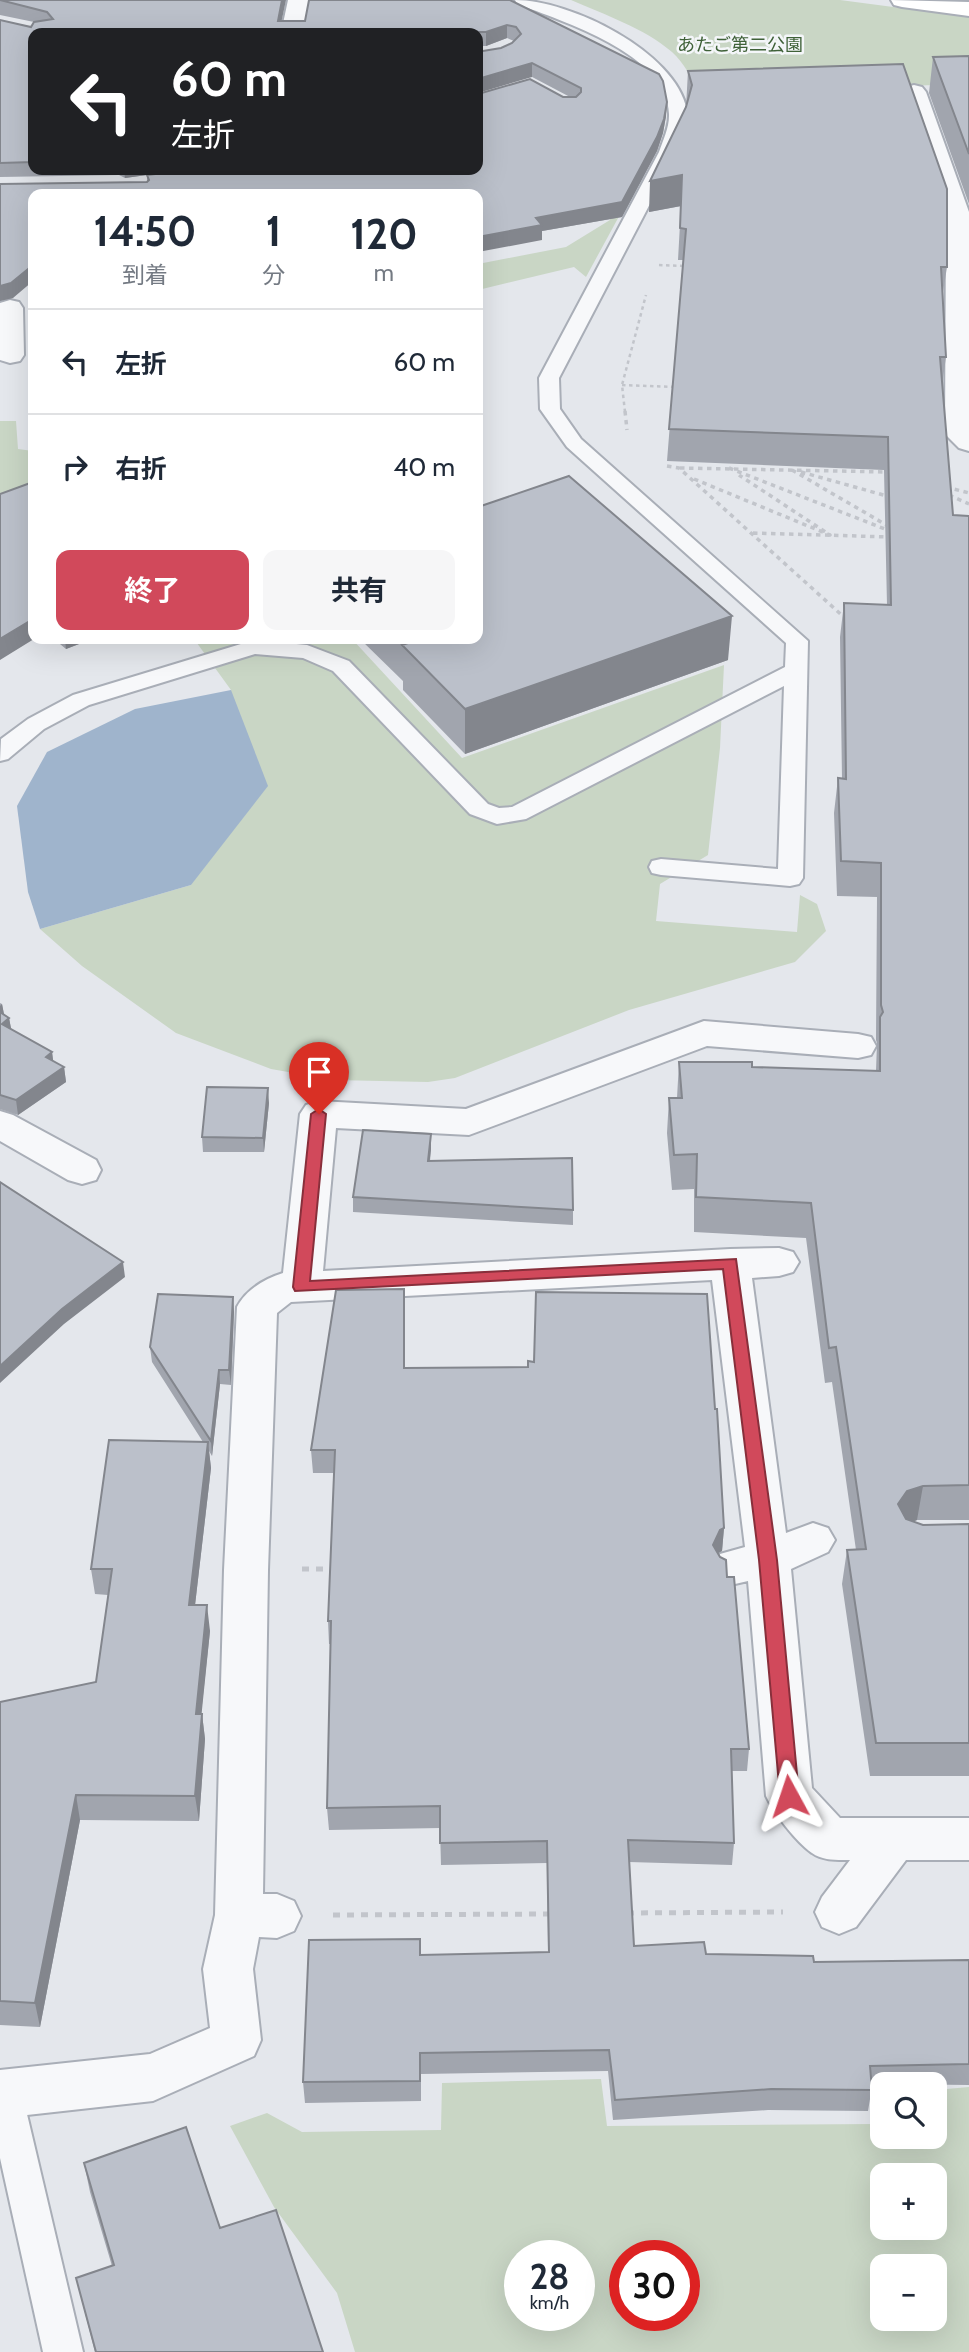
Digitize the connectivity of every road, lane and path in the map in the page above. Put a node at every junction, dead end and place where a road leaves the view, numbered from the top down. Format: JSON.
{"nodes":[{"id":1,"x":299,"y":0,"type":"edge"},
{"id":2,"x":523,"y":0,"type":"edge"},
{"id":3,"x":902,"y":0,"type":"edge"},
{"id":4,"x":969,"y":9,"type":"edge"},
{"id":5,"x":294,"y":28,"type":"edge"},
{"id":6,"x":915,"y":92,"type":"edge"},
{"id":7,"x":654,"y":264,"type":"dead end"},
{"id":8,"x":695,"y":266,"type":"edge"},
{"id":9,"x":647,"y":291,"type":"dead end"},
{"id":10,"x":10,"y":308,"type":"dead end"},
{"id":11,"x":14,"y":355,"type":"edge"},
{"id":12,"x":622,"y":385,"type":"junction"},
{"id":13,"x":677,"y":387,"type":"edge"},
{"id":14,"x":628,"y":436,"type":"dead end"},
{"id":15,"x":969,"y":442,"type":"edge"},
{"id":16,"x":659,"y":465,"type":"dead end"},
{"id":17,"x":679,"y":468,"type":"junction"},
{"id":18,"x":729,"y":468,"type":"junction"},
{"id":19,"x":792,"y":470,"type":"junction"},
{"id":20,"x":894,"y":472,"type":"edge"},
{"id":21,"x":689,"y":477,"type":"junction"},
{"id":22,"x":944,"y":486,"type":"edge"},
{"id":23,"x":944,"y":493,"type":"edge"},
{"id":24,"x":969,"y":493,"type":"edge"},
{"id":25,"x":893,"y":497,"type":"edge"},
{"id":26,"x":969,"y":504,"type":"edge"},
{"id":27,"x":752,"y":533,"type":"junction"},
{"id":28,"x":896,"y":534,"type":"junction"},
{"id":29,"x":830,"y":535,"type":"junction"},
{"id":30,"x":850,"y":624,"type":"edge"},
{"id":31,"x":797,"y":670,"type":"junction"},
{"id":32,"x":0,"y":754,"type":"edge"},
{"id":33,"x":661,"y":867,"type":"dead end"},
{"id":34,"x":858,"y":1046,"type":"dead end"},
{"id":35,"x":0,"y":1124,"type":"edge"},
{"id":36,"x":82,"y":1170,"type":"dead end"},
{"id":37,"x":779,"y":1262,"type":"dead end"},
{"id":38,"x":730,"y":1263,"type":"junction"},
{"id":39,"x":301,"y":1287,"type":"junction"},
{"id":40,"x":813,"y":1540,"type":"dead end"},
{"id":41,"x":751,"y":1563,"type":"junction"},
{"id":42,"x":346,"y":1569,"type":"edge"},
{"id":43,"x":261,"y":1570,"type":"junction"},
{"id":44,"x":894,"y":1839,"type":"junction"},
{"id":45,"x":969,"y":1839,"type":"edge"},
{"id":46,"x":839,"y":1912,"type":"joint"},
{"id":47,"x":620,"y":1913,"type":"edge"},
{"id":48,"x":565,"y":1914,"type":"edge"},
{"id":49,"x":258,"y":1915,"type":"junction"},
{"id":50,"x":2,"y":2094,"type":"edge"},
{"id":51,"x":63,"y":2352,"type":"edge"}],
"edges":[{"from":1,"to":5,"type":"street"},
{"from":2,"to":31,"type":"lane"},
{"from":3,"to":4,"type":"street"},
{"from":6,"to":15,"type":"street"},
{"from":7,"to":8,"type":"path"},
{"from":9,"to":12,"type":"path"},
{"from":10,"to":11,"type":"street"},
{"from":12,"to":13,"type":"path"},
{"from":12,"to":14,"type":"path"},
{"from":16,"to":17,"type":"path"},
{"from":17,"to":18,"type":"path"},
{"from":17,"to":21,"type":"path"},
{"from":18,"to":19,"type":"path"},
{"from":18,"to":28,"type":"path"},
{"from":18,"to":29,"type":"path"},
{"from":19,"to":20,"type":"path"},
{"from":19,"to":25,"type":"path"},
{"from":19,"to":28,"type":"path"},
{"from":21,"to":27,"type":"path"},
{"from":21,"to":29,"type":"path"},
{"from":22,"to":24,"type":"path"},
{"from":23,"to":26,"type":"path"},
{"from":27,"to":29,"type":"path"},
{"from":27,"to":30,"type":"path"},
{"from":28,"to":29,"type":"path"},
{"from":31,"to":32,"type":"lane"},
{"from":31,"to":33,"type":"lane"},
{"from":34,"to":39,"type":"street"},
{"from":35,"to":36,"type":"street"},
{"from":37,"to":38,"type":"street"},
{"from":38,"to":39,"type":"street"},
{"from":38,"to":41,"type":"street"},
{"from":39,"to":43,"type":"street"},
{"from":40,"to":41,"type":"street"},
{"from":41,"to":44,"type":"street"},
{"from":42,"to":43,"type":"path"},
{"from":43,"to":49,"type":"street"},
{"from":44,"to":45,"type":"street"},
{"from":44,"to":46,"type":"street"},
{"from":46,"to":47,"type":"path"},
{"from":48,"to":49,"type":"path"},
{"from":49,"to":50,"type":"street"},
{"from":50,"to":51,"type":"lane"}]}
